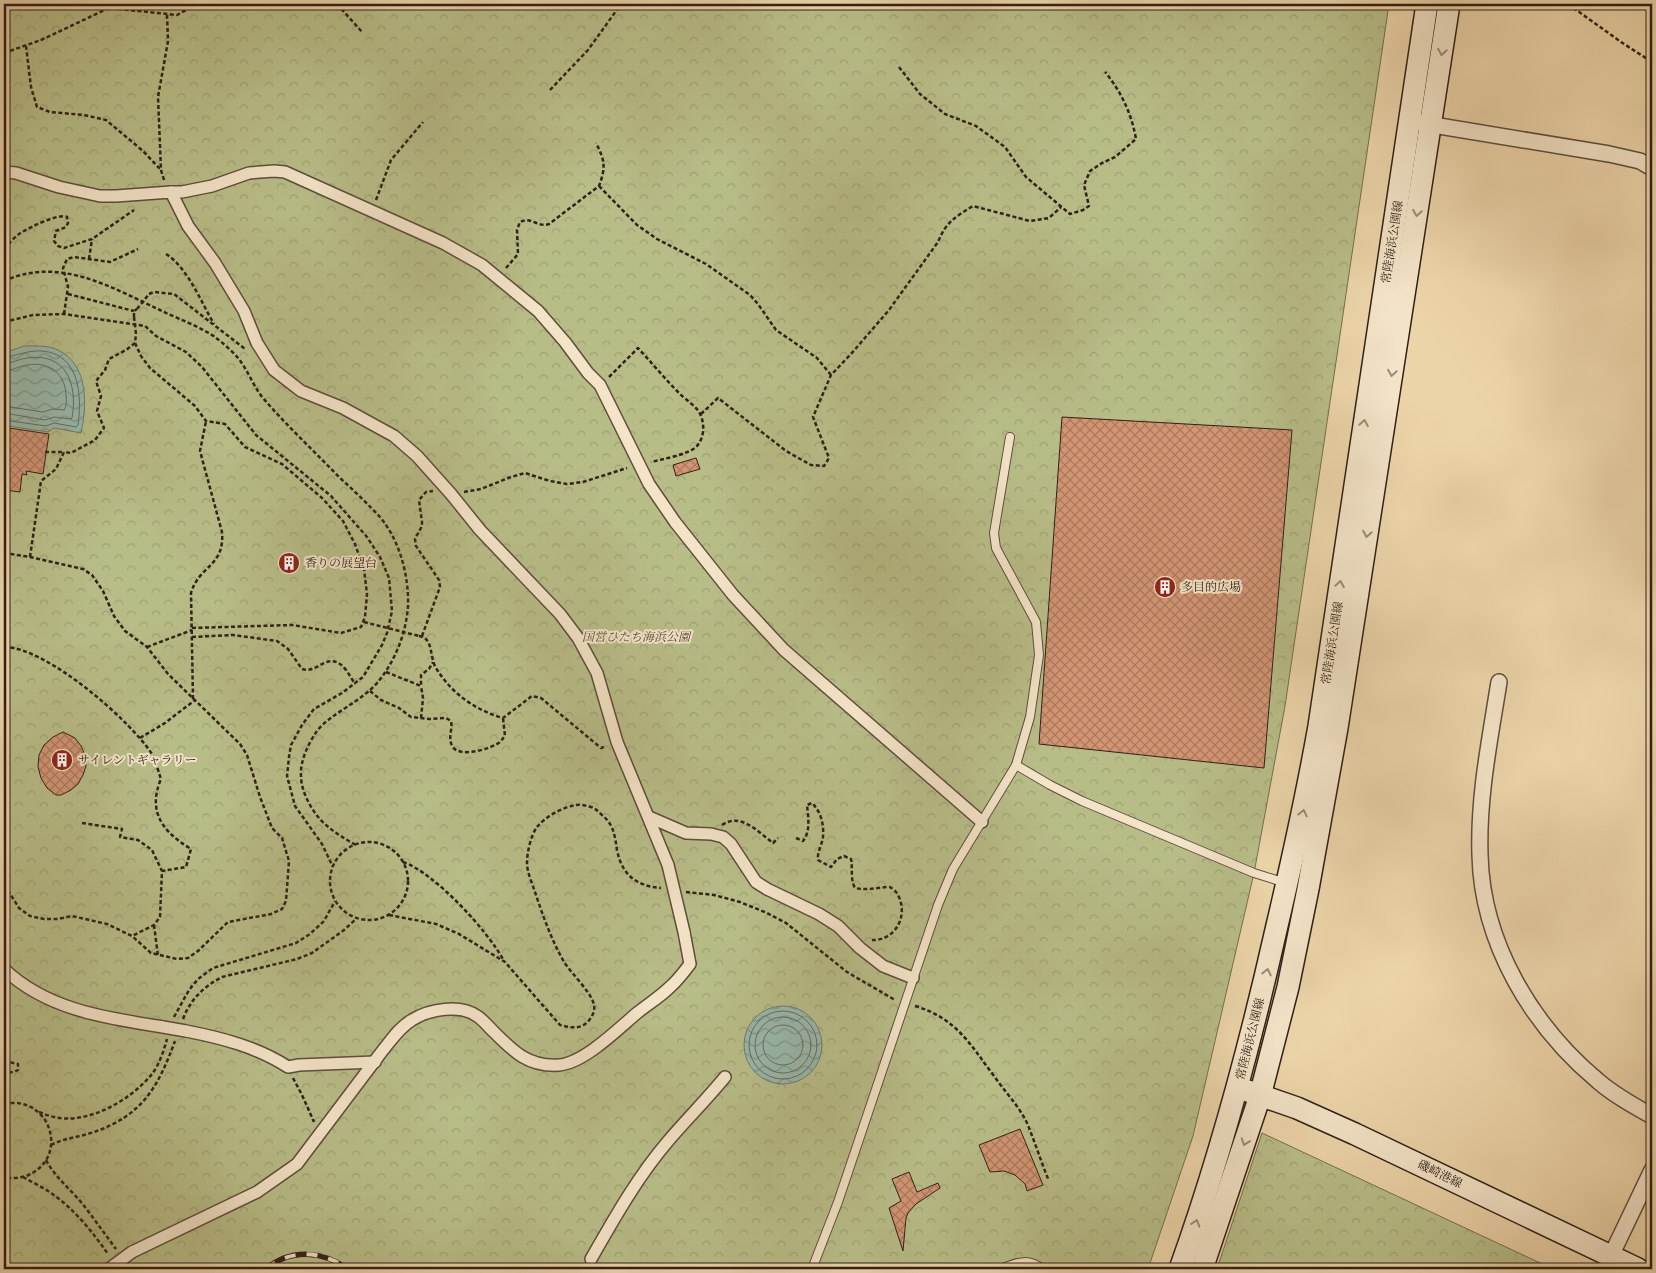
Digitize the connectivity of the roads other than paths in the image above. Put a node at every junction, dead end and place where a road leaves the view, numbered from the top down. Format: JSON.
{"nodes":[{"id":1,"x":1427,"y":4,"type":"edge"},
{"id":2,"x":1449,"y":4,"type":"edge"},
{"id":3,"x":1410,"y":121,"type":"junction"},
{"id":4,"x":1431,"y":124,"type":"junction"},
{"id":5,"x":1652,"y":168,"type":"edge"},
{"id":6,"x":4,"y":172,"type":"edge"},
{"id":7,"x":171,"y":192,"type":"junction"},
{"id":8,"x":1010,"y":437,"type":"dead end"},
{"id":9,"x":1499,"y":682,"type":"dead end"},
{"id":10,"x":1016,"y":765,"type":"junction"},
{"id":11,"x":649,"y":817,"type":"junction"},
{"id":12,"x":982,"y":822,"type":"junction"},
{"id":13,"x":1287,"y":884,"type":"junction"},
{"id":14,"x":4,"y":969,"type":"edge"},
{"id":15,"x":913,"y":978,"type":"junction"},
{"id":16,"x":375,"y":1062,"type":"junction"},
{"id":17,"x":725,"y":1077,"type":"dead end"},
{"id":18,"x":1238,"y":1087,"type":"junction"},
{"id":19,"x":1260,"y":1096,"type":"junction"},
{"id":20,"x":1652,"y":1116,"type":"edge"},
{"id":21,"x":1652,"y":1170,"type":"edge"},
{"id":22,"x":1611,"y":1256,"type":"junction"},
{"id":23,"x":591,"y":1258,"type":"dead end"},
{"id":24,"x":109,"y":1269,"type":"edge"},
{"id":25,"x":812,"y":1269,"type":"edge"},
{"id":26,"x":1000,"y":1269,"type":"edge"},
{"id":27,"x":1042,"y":1269,"type":"edge"},
{"id":28,"x":1180,"y":1269,"type":"edge"},
{"id":29,"x":1202,"y":1269,"type":"edge"},
{"id":30,"x":1638,"y":1269,"type":"edge"}],
"edges":[{"from":1,"to":3,"type":"main road","name":"常陸海浜公園線"},
{"from":2,"to":4,"type":"main road","name":"常陸海浜公園線","one_way":true},
{"from":3,"to":4,"type":"street"},
{"from":13,"to":3,"type":"main road","name":"常陸海浜公園線","one_way":true},
{"from":4,"to":5,"type":"street"},
{"from":4,"to":19,"type":"main road","name":"常陸海浜公園線","one_way":true},
{"from":6,"to":7,"type":"street"},
{"from":7,"to":11,"type":"street"},
{"from":7,"to":12,"type":"street"},
{"from":8,"to":10,"type":"lane"},
{"from":9,"to":20,"type":"street"},
{"from":10,"to":12,"type":"lane"},
{"from":10,"to":13,"type":"lane"},
{"from":11,"to":15,"type":"street"},
{"from":11,"to":16,"type":"street","bridge":true},
{"from":12,"to":15,"type":"lane"},
{"from":18,"to":13,"type":"main road","name":"常陸海浜公園線","one_way":true},
{"from":14,"to":16,"type":"street","bridge":true},
{"from":15,"to":25,"type":"lane"},
{"from":16,"to":24,"type":"street","bridge":true},
{"from":17,"to":23,"type":"street"},
{"from":18,"to":19,"type":"main road","name":"磯崎港線"},
{"from":28,"to":18,"type":"main road","name":"常陸海浜公園線","one_way":true},
{"from":19,"to":22,"type":"main road","name":"磯崎港線"},
{"from":19,"to":29,"type":"main road","name":"常陸海浜公園線","one_way":true},
{"from":21,"to":22,"type":"street"},
{"from":22,"to":30,"type":"main road","name":"磯崎港線"},
{"from":26,"to":27,"type":"lane"}]}
